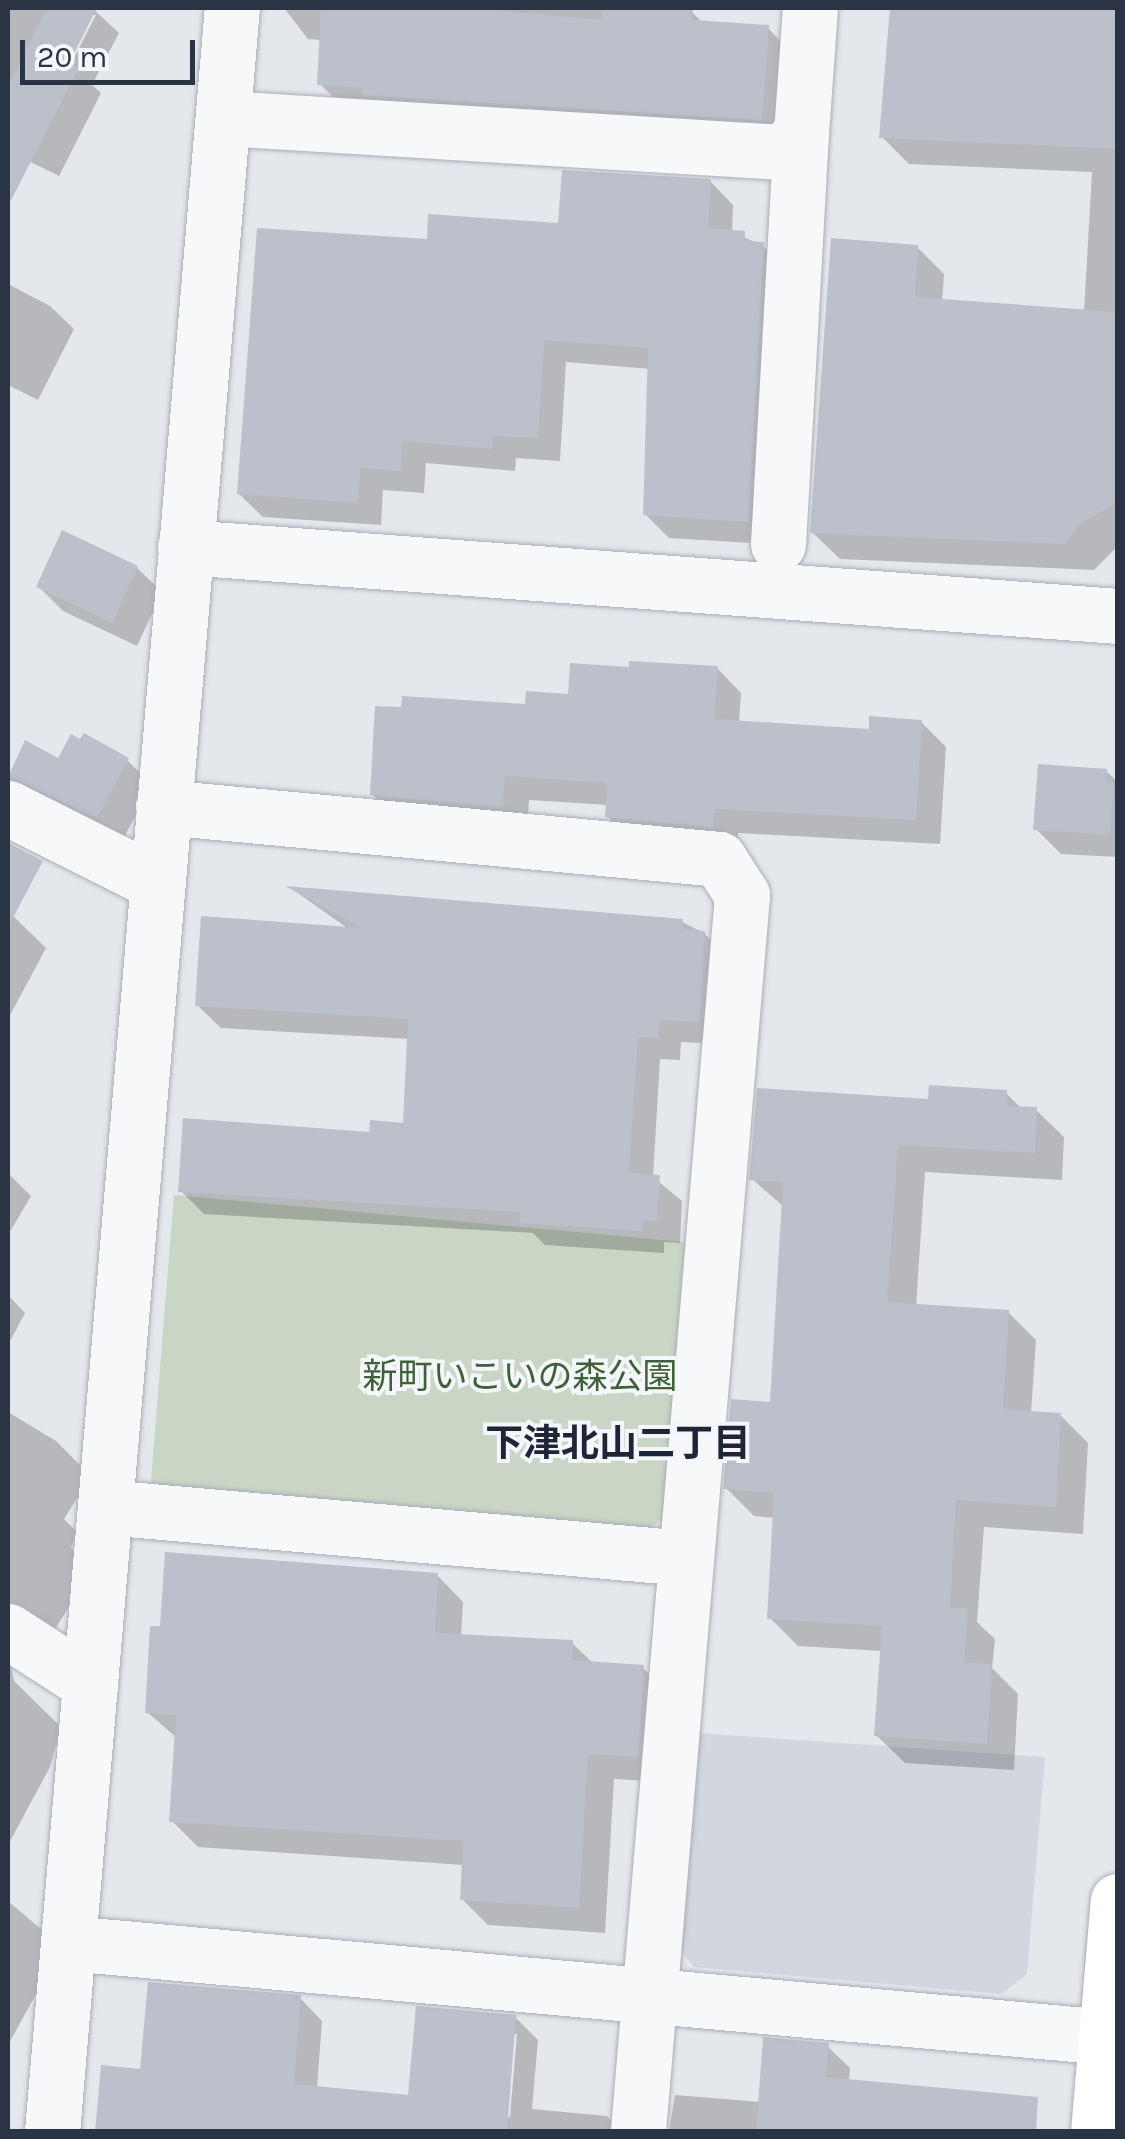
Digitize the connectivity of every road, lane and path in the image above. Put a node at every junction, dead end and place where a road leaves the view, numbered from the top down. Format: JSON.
{"nodes":[{"id":1,"x":232,"y":8,"type":"edge"},
{"id":2,"x":810,"y":8,"type":"edge"},
{"id":3,"x":223,"y":118,"type":"junction"},
{"id":4,"x":801,"y":133,"type":"junction"},
{"id":5,"x":778,"y":544,"type":"dead end"},
{"id":6,"x":185,"y":547,"type":"junction"},
{"id":7,"x":1118,"y":616,"type":"edge"},
{"id":8,"x":163,"y":807,"type":"junction"},
{"id":9,"x":8,"y":808,"type":"edge"},
{"id":10,"x":157,"y":883,"type":"junction"},
{"id":11,"x":105,"y":1507,"type":"junction"},
{"id":12,"x":686,"y":1558,"type":"junction"},
{"id":13,"x":8,"y":1632,"type":"edge"},
{"id":14,"x":90,"y":1684,"type":"junction"},
{"id":15,"x":1118,"y":1901,"type":"edge"},
{"id":16,"x":68,"y":1943,"type":"junction"},
{"id":17,"x":650,"y":1996,"type":"junction"},
{"id":18,"x":1106,"y":2037,"type":"junction"},
{"id":19,"x":52,"y":2132,"type":"edge"},
{"id":20,"x":638,"y":2132,"type":"edge"},
{"id":21,"x":1098,"y":2132,"type":"edge"}],
"edges":[{"from":1,"to":3,"type":"street"},
{"from":2,"to":4,"type":"street"},
{"from":3,"to":4,"type":"street"},
{"from":3,"to":6,"type":"street"},
{"from":4,"to":5,"type":"street"},
{"from":6,"to":7,"type":"street"},
{"from":6,"to":8,"type":"street"},
{"from":8,"to":10,"type":"street"},
{"from":8,"to":12,"type":"street"},
{"from":9,"to":10,"type":"street"},
{"from":10,"to":11,"type":"street"},
{"from":11,"to":12,"type":"street"},
{"from":11,"to":14,"type":"street"},
{"from":12,"to":17,"type":"street"},
{"from":13,"to":14,"type":"street"},
{"from":14,"to":16,"type":"street"},
{"from":15,"to":18,"type":"main road"},
{"from":16,"to":17,"type":"street"},
{"from":16,"to":19,"type":"street"},
{"from":17,"to":18,"type":"street"},
{"from":17,"to":20,"type":"street"},
{"from":18,"to":21,"type":"main road"}]}
